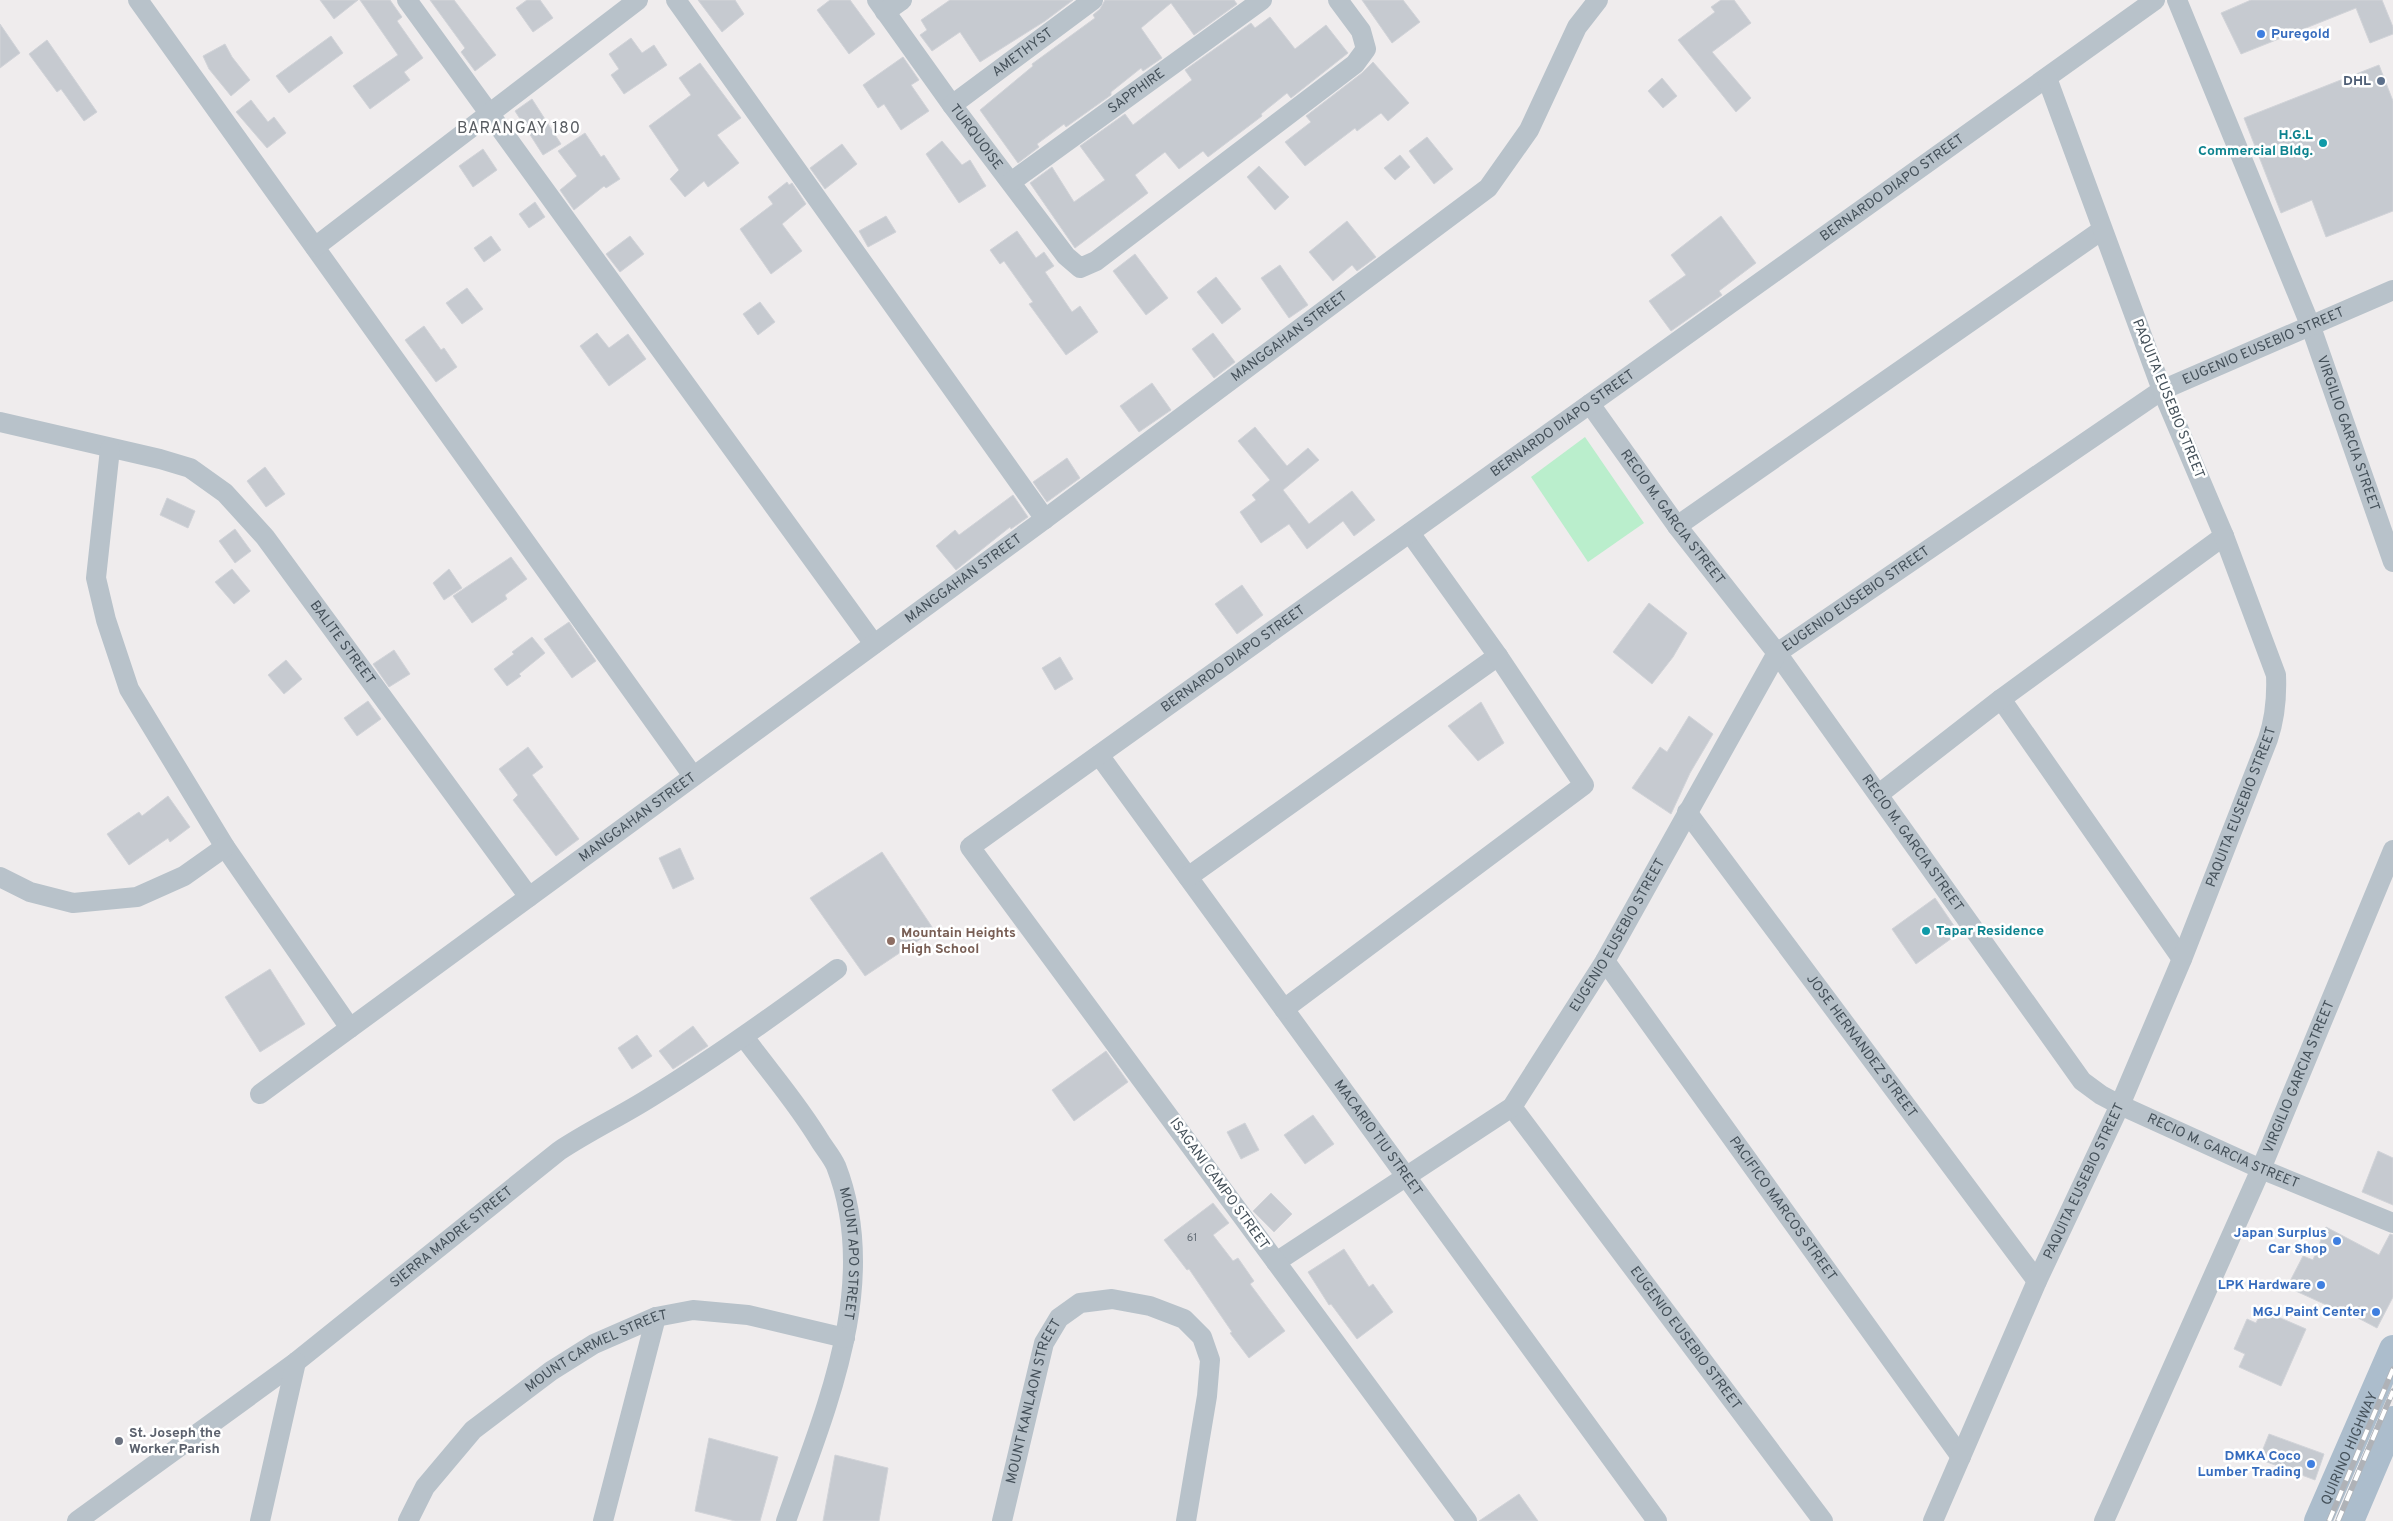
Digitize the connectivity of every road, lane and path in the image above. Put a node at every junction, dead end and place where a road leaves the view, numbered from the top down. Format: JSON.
{"nodes":[{"id":1,"x":138,"y":0,"type":"edge"},
{"id":2,"x":407,"y":0,"type":"edge"},
{"id":3,"x":638,"y":0,"type":"edge"},
{"id":4,"x":676,"y":0,"type":"edge"},
{"id":5,"x":902,"y":0,"type":"edge"},
{"id":6,"x":1093,"y":0,"type":"edge"},
{"id":7,"x":1262,"y":0,"type":"edge"},
{"id":8,"x":1338,"y":0,"type":"edge"},
{"id":9,"x":1598,"y":0,"type":"edge"},
{"id":10,"x":2155,"y":0,"type":"edge"},
{"id":11,"x":2176,"y":0,"type":"edge"},
{"id":12,"x":881,"y":6,"type":"edge"},
{"id":13,"x":2047,"y":78,"type":"junction"},
{"id":14,"x":952,"y":105,"type":"junction"},
{"id":15,"x":490,"y":114,"type":"junction"},
{"id":16,"x":1010,"y":182,"type":"junction"},
{"id":17,"x":2102,"y":230,"type":"junction"},
{"id":18,"x":315,"y":247,"type":"junction"},
{"id":19,"x":2393,"y":290,"type":"edge"},
{"id":20,"x":2311,"y":327,"type":"junction"},
{"id":21,"x":2162,"y":390,"type":"junction"},
{"id":22,"x":1590,"y":404,"type":"junction"},
{"id":23,"x":0,"y":422,"type":"edge"},
{"id":24,"x":110,"y":449,"type":"junction"},
{"id":25,"x":1045,"y":519,"type":"junction"},
{"id":26,"x":1678,"y":526,"type":"junction"},
{"id":27,"x":1410,"y":533,"type":"junction"},
{"id":28,"x":2224,"y":536,"type":"junction"},
{"id":29,"x":2393,"y":562,"type":"edge"},
{"id":30,"x":874,"y":644,"type":"junction"},
{"id":31,"x":1777,"y":653,"type":"junction"},
{"id":32,"x":1498,"y":656,"type":"junction"},
{"id":33,"x":2001,"y":699,"type":"junction"},
{"id":34,"x":1099,"y":755,"type":"junction"},
{"id":35,"x":693,"y":776,"type":"junction"},
{"id":36,"x":1879,"y":794,"type":"junction"},
{"id":37,"x":1687,"y":812,"type":"junction"},
{"id":38,"x":225,"y":846,"type":"junction"},
{"id":39,"x":970,"y":847,"type":"joint"},
{"id":40,"x":2393,"y":850,"type":"edge"},
{"id":41,"x":0,"y":877,"type":"edge"},
{"id":42,"x":1188,"y":877,"type":"junction"},
{"id":43,"x":529,"y":897,"type":"junction"},
{"id":44,"x":2182,"y":959,"type":"junction"},
{"id":45,"x":1605,"y":961,"type":"junction"},
{"id":46,"x":837,"y":969,"type":"dead end"},
{"id":47,"x":1284,"y":1009,"type":"junction"},
{"id":48,"x":350,"y":1028,"type":"junction"},
{"id":49,"x":744,"y":1037,"type":"junction"},
{"id":50,"x":260,"y":1094,"type":"dead end"},
{"id":51,"x":2120,"y":1105,"type":"junction"},
{"id":52,"x":1512,"y":1107,"type":"junction"},
{"id":53,"x":2261,"y":1169,"type":"junction"},
{"id":54,"x":1405,"y":1176,"type":"junction"},
{"id":55,"x":2393,"y":1223,"type":"edge"},
{"id":56,"x":1276,"y":1262,"type":"junction"},
{"id":57,"x":2036,"y":1281,"type":"junction"},
{"id":58,"x":656,"y":1317,"type":"junction"},
{"id":59,"x":845,"y":1338,"type":"junction"},
{"id":60,"x":2393,"y":1349,"type":"edge"},
{"id":61,"x":296,"y":1362,"type":"junction"},
{"id":62,"x":2393,"y":1420,"type":"edge"},
{"id":63,"x":1961,"y":1457,"type":"junction"},
{"id":64,"x":77,"y":1521,"type":"edge"},
{"id":65,"x":260,"y":1521,"type":"edge"},
{"id":66,"x":408,"y":1521,"type":"edge"},
{"id":67,"x":602,"y":1521,"type":"edge"},
{"id":68,"x":786,"y":1521,"type":"edge"},
{"id":69,"x":1002,"y":1521,"type":"edge"},
{"id":70,"x":1186,"y":1521,"type":"edge"},
{"id":71,"x":1467,"y":1521,"type":"edge"},
{"id":72,"x":1657,"y":1521,"type":"edge"},
{"id":73,"x":1823,"y":1521,"type":"edge"},
{"id":74,"x":1933,"y":1521,"type":"edge"},
{"id":75,"x":2104,"y":1521,"type":"edge"},
{"id":76,"x":2318,"y":1521,"type":"edge"},
{"id":77,"x":2350,"y":1521,"type":"edge"}],
"edges":[{"from":1,"to":18,"type":"street"},
{"from":2,"to":15,"type":"street"},
{"from":3,"to":15,"type":"street"},
{"from":4,"to":25,"type":"street"},
{"from":5,"to":12,"type":"street"},
{"from":6,"to":14,"type":"street","name":"AMETHYST"},
{"from":7,"to":16,"type":"street","name":"SAPPHIRE"},
{"from":8,"to":16,"type":"street","name":"TURQUOISE"},
{"from":9,"to":25,"type":"street","name":"MANGGAHAN STREET"},
{"from":10,"to":13,"type":"street","name":"BERNARDO DIAPO STREET"},
{"from":11,"to":20,"type":"street","name":"VIRGILIO GARCIA STREET"},
{"from":12,"to":14,"type":"street","name":"TURQUOISE"},
{"from":13,"to":17,"type":"street","name":"PAQUITA EUSEBIO STREET"},
{"from":13,"to":22,"type":"street","name":"BERNARDO DIAPO STREET"},
{"from":14,"to":16,"type":"street","name":"TURQUOISE"},
{"from":15,"to":18,"type":"street"},
{"from":15,"to":30,"type":"street"},
{"from":17,"to":21,"type":"street","name":"PAQUITA EUSEBIO STREET"},
{"from":17,"to":26,"type":"street"},
{"from":18,"to":35,"type":"street"},
{"from":19,"to":20,"type":"street","name":"EUGENIO EUSEBIO STREET"},
{"from":20,"to":21,"type":"street","name":"EUGENIO EUSEBIO STREET"},
{"from":20,"to":29,"type":"street","name":"VIRGILIO GARCIA STREET"},
{"from":21,"to":28,"type":"street","name":"PAQUITA EUSEBIO STREET"},
{"from":21,"to":31,"type":"street","name":"EUGENIO EUSEBIO STREET"},
{"from":22,"to":26,"type":"street","name":"RECIO M. GARCIA STREET"},
{"from":22,"to":27,"type":"street","name":"BERNARDO DIAPO STREET"},
{"from":23,"to":24,"type":"street","name":"BALITE STREET"},
{"from":24,"to":38,"type":"street"},
{"from":24,"to":43,"type":"street","name":"BALITE STREET"},
{"from":25,"to":30,"type":"street","name":"MANGGAHAN STREET"},
{"from":26,"to":31,"type":"street","name":"RECIO M. GARCIA STREET"},
{"from":27,"to":32,"type":"street"},
{"from":27,"to":34,"type":"street","name":"BERNARDO DIAPO STREET"},
{"from":28,"to":33,"type":"street"},
{"from":28,"to":44,"type":"street","name":"PAQUITA EUSEBIO STREET"},
{"from":30,"to":35,"type":"street","name":"MANGGAHAN STREET"},
{"from":31,"to":36,"type":"street","name":"RECIO M. GARCIA STREET"},
{"from":31,"to":37,"type":"street","name":"EUGENIO EUSEBIO STREET"},
{"from":32,"to":42,"type":"street"},
{"from":32,"to":47,"type":"street"},
{"from":33,"to":36,"type":"street"},
{"from":33,"to":44,"type":"street"},
{"from":34,"to":39,"type":"street","name":"BERNARDO DIAPO STREET"},
{"from":34,"to":42,"type":"street","name":"MACARIO TIU STREET"},
{"from":35,"to":43,"type":"street","name":"MANGGAHAN STREET"},
{"from":36,"to":51,"type":"street","name":"RECIO M. GARCIA STREET"},
{"from":37,"to":45,"type":"street","name":"EUGENIO EUSEBIO STREET"},
{"from":37,"to":57,"type":"street","name":"JOSE HERNANDEZ STREET"},
{"from":38,"to":41,"type":"street"},
{"from":38,"to":48,"type":"street"},
{"from":39,"to":56,"type":"street","name":"ISAGANI CAMPO STREET"},
{"from":40,"to":53,"type":"street","name":"VIRGILIO GARCIA STREET"},
{"from":42,"to":47,"type":"street","name":"MACARIO TIU STREET"},
{"from":43,"to":48,"type":"street","name":"MANGGAHAN STREET"},
{"from":44,"to":51,"type":"street","name":"PAQUITA EUSEBIO STREET"},
{"from":45,"to":52,"type":"street","name":"EUGENIO EUSEBIO STREET"},
{"from":45,"to":63,"type":"street","name":"PACIFICO MARCOS STREET"},
{"from":46,"to":49,"type":"street","name":"SIERRA MADRE STREET"},
{"from":47,"to":54,"type":"street","name":"MACARIO TIU STREET"},
{"from":48,"to":50,"type":"street","name":"MANGGAHAN STREET"},
{"from":49,"to":59,"type":"street","name":"MOUNT APO STREET"},
{"from":49,"to":61,"type":"street","name":"SIERRA MADRE STREET"},
{"from":51,"to":53,"type":"street","name":"RECIO M. GARCIA STREET"},
{"from":51,"to":57,"type":"street","name":"PAQUITA EUSEBIO STREET"},
{"from":52,"to":54,"type":"street","name":"EUGENIO EUSEBIO STREET"},
{"from":52,"to":73,"type":"street","name":"EUGENIO EUSEBIO STREET"},
{"from":53,"to":55,"type":"street","name":"RECIO M. GARCIA STREET"},
{"from":53,"to":75,"type":"street","name":"VIRGILIO GARCIA STREET"},
{"from":54,"to":56,"type":"street","name":"EUGENIO EUSEBIO STREET"},
{"from":54,"to":72,"type":"street","name":"MACARIO TIU STREET"},
{"from":56,"to":71,"type":"street","name":"ISAGANI CAMPO STREET"},
{"from":57,"to":63,"type":"street","name":"PAQUITA EUSEBIO STREET"},
{"from":58,"to":59,"type":"street","name":"MOUNT CARMEL STREET"},
{"from":58,"to":66,"type":"street","name":"MOUNT CARMEL STREET"},
{"from":58,"to":67,"type":"street"},
{"from":59,"to":68,"type":"street","name":"MOUNT APO STREET"},
{"from":60,"to":76,"type":"main road","name":"QUIRINO HIGHWAY"},
{"from":61,"to":64,"type":"street","name":"SIERRA MADRE STREET"},
{"from":61,"to":65,"type":"street"},
{"from":62,"to":77,"type":"main road","name":"QUIRINO HIGHWAY"},
{"from":63,"to":74,"type":"street","name":"PAQUITA EUSEBIO STREET"},
{"from":69,"to":70,"type":"street","name":"MOUNT KANLAON STREET"}]}
